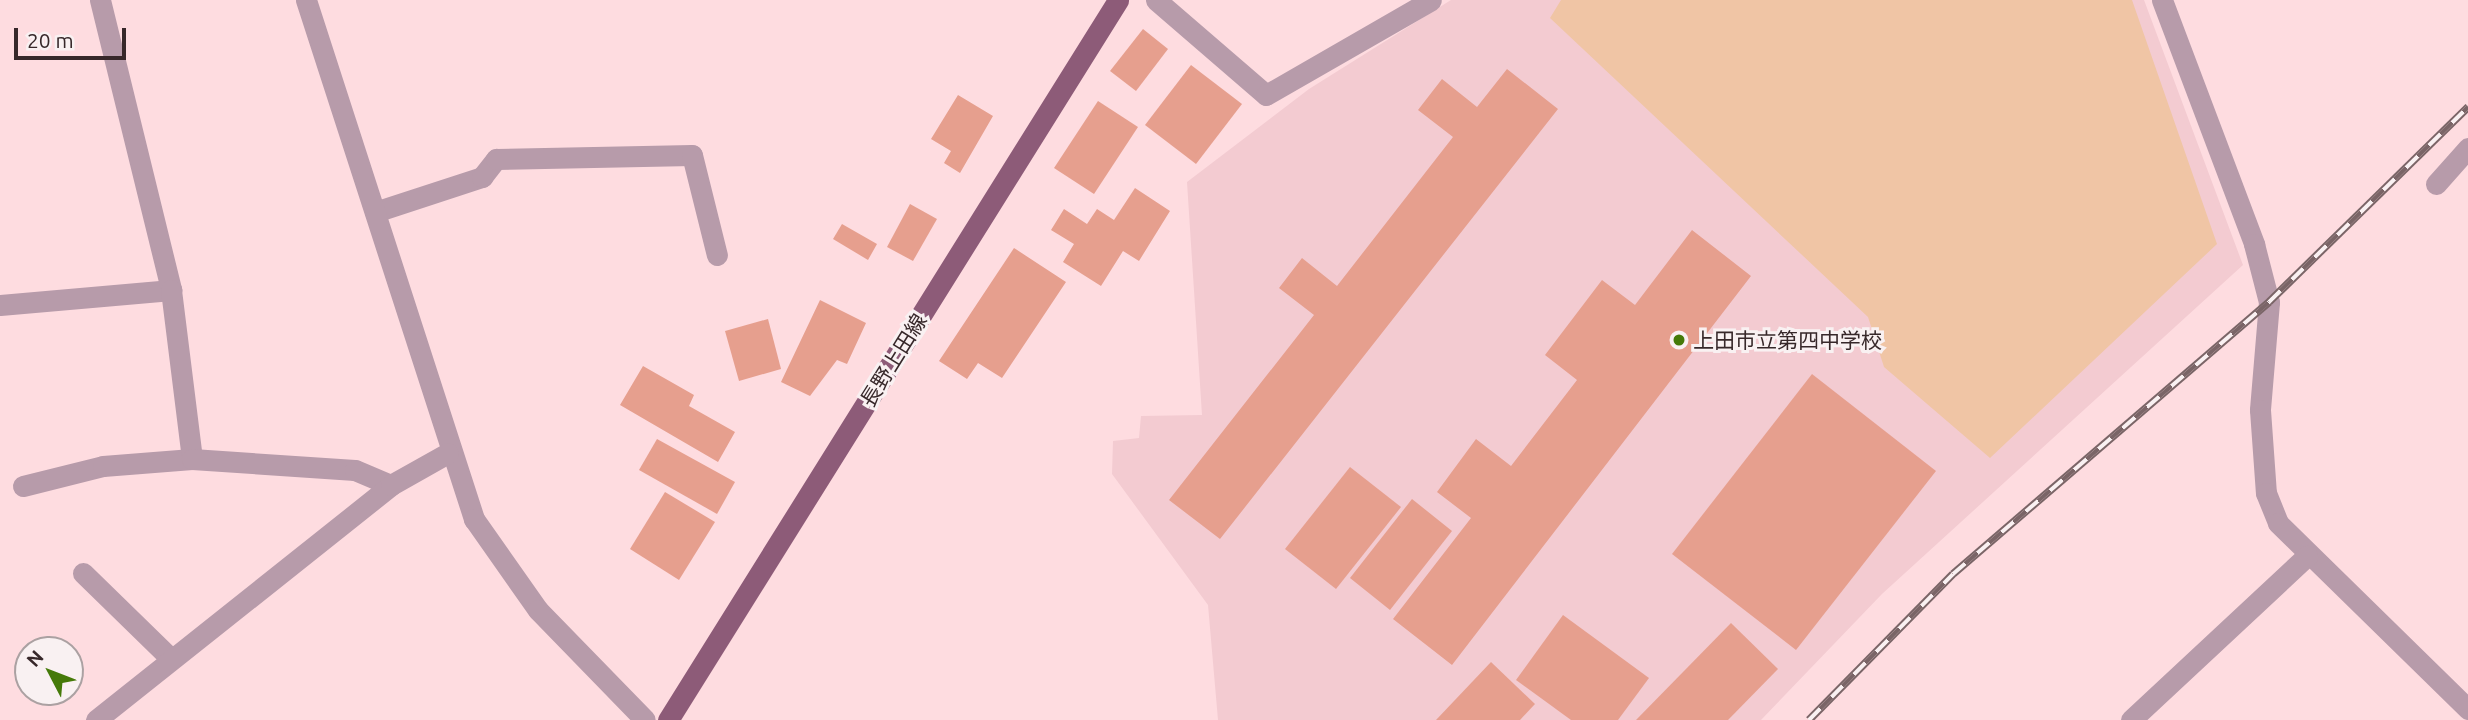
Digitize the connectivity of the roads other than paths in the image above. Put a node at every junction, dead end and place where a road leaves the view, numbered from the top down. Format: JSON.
{"nodes":[{"id":1,"x":100,"y":0,"type":"edge"},
{"id":2,"x":306,"y":0,"type":"edge"},
{"id":3,"x":1118,"y":0,"type":"edge"},
{"id":4,"x":1156,"y":0,"type":"edge"},
{"id":5,"x":1431,"y":0,"type":"edge"},
{"id":6,"x":2162,"y":0,"type":"edge"},
{"id":7,"x":2468,"y":148,"type":"edge"},
{"id":8,"x":2436,"y":184,"type":"dead end"},
{"id":9,"x":375,"y":212,"type":"junction"},
{"id":10,"x":717,"y":255,"type":"dead end"},
{"id":11,"x":172,"y":290,"type":"junction"},
{"id":12,"x":0,"y":305,"type":"edge"},
{"id":13,"x":448,"y":453,"type":"junction"},
{"id":14,"x":191,"y":459,"type":"junction"},
{"id":15,"x":391,"y":485,"type":"junction"},
{"id":16,"x":23,"y":486,"type":"dead end"},
{"id":17,"x":2307,"y":556,"type":"junction"},
{"id":18,"x":83,"y":573,"type":"dead end"},
{"id":19,"x":169,"y":657,"type":"junction"},
{"id":20,"x":2468,"y":709,"type":"edge"},
{"id":21,"x":96,"y":720,"type":"edge"},
{"id":22,"x":645,"y":720,"type":"edge"},
{"id":23,"x":668,"y":720,"type":"edge"},
{"id":24,"x":2131,"y":720,"type":"edge"}],
"edges":[{"from":1,"to":11,"type":"street"},
{"from":2,"to":9,"type":"street"},
{"from":3,"to":23,"type":"main road","name":"長野上田線"},
{"from":4,"to":5,"type":"street"},
{"from":6,"to":17,"type":"street"},
{"from":7,"to":8,"type":"street"},
{"from":9,"to":10,"type":"street"},
{"from":9,"to":13,"type":"street"},
{"from":11,"to":12,"type":"street"},
{"from":11,"to":14,"type":"street"},
{"from":13,"to":15,"type":"street"},
{"from":13,"to":22,"type":"street"},
{"from":14,"to":15,"type":"street"},
{"from":14,"to":16,"type":"street"},
{"from":15,"to":19,"type":"street"},
{"from":17,"to":20,"type":"street"},
{"from":17,"to":24,"type":"street"},
{"from":18,"to":19,"type":"street"},
{"from":19,"to":21,"type":"street"}]}
